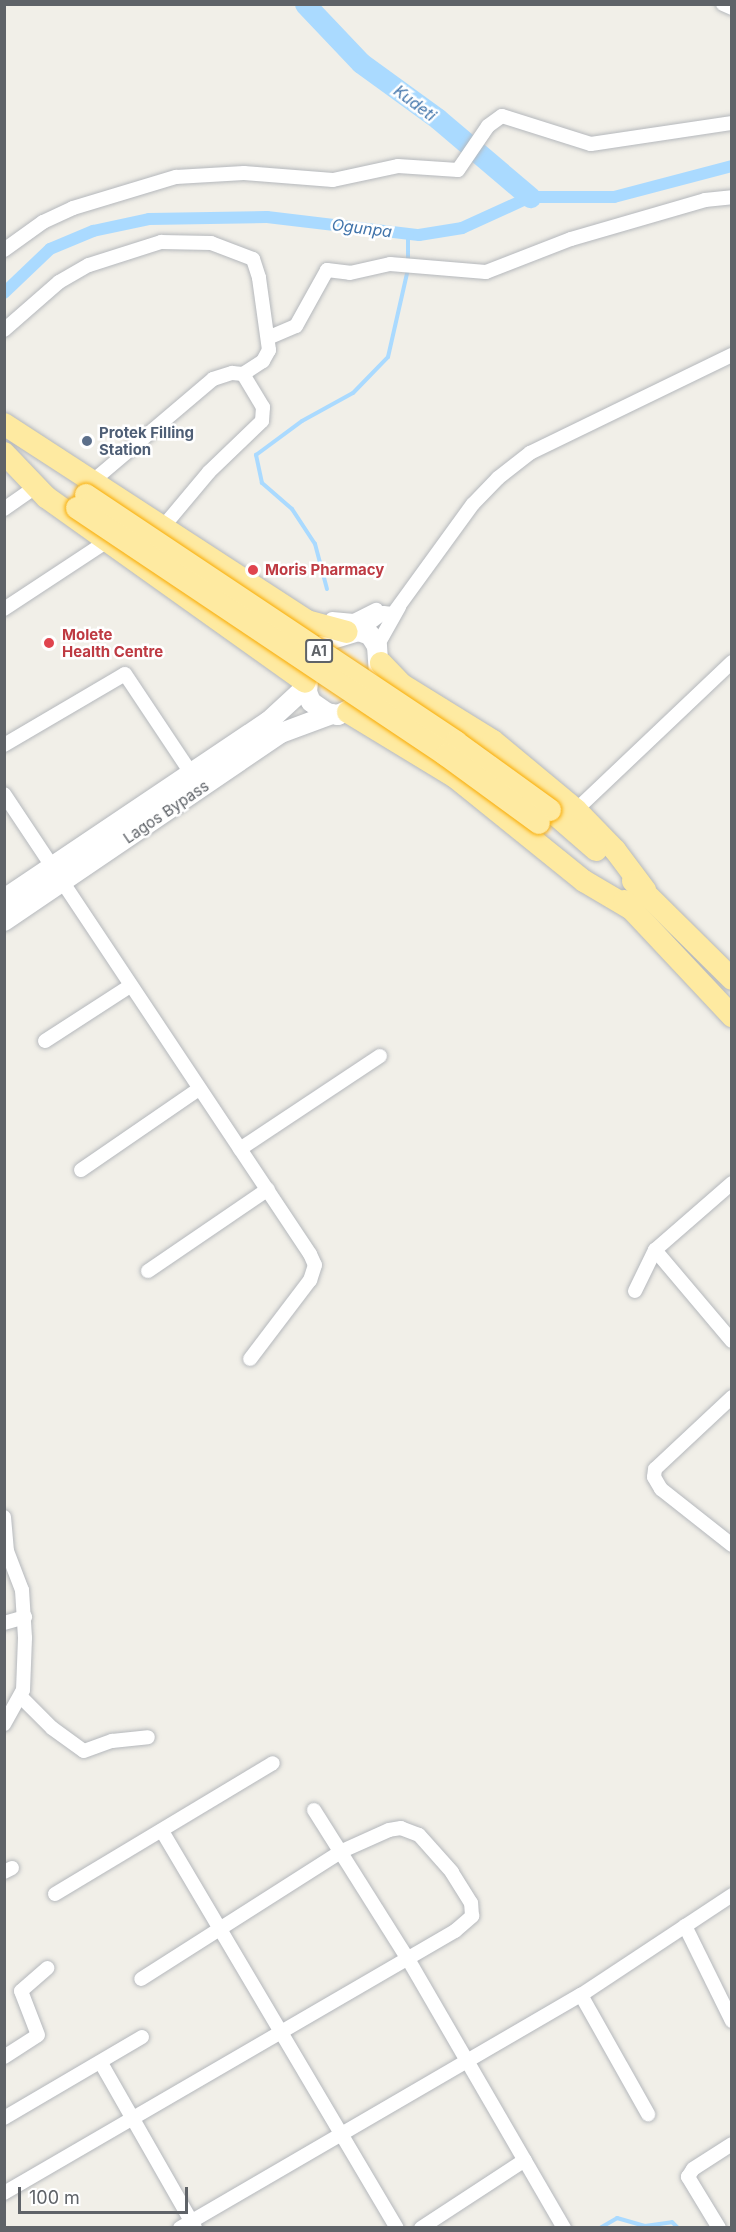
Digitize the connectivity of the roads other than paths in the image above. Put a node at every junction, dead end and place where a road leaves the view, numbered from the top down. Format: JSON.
{"nodes":[{"id":1,"x":723,"y":4,"type":"edge"},
{"id":2,"x":732,"y":8,"type":"edge"},
{"id":3,"x":732,"y":123,"type":"edge"},
{"id":4,"x":732,"y":197,"type":"edge"},
{"id":5,"x":4,"y":250,"type":"edge"},
{"id":6,"x":4,"y":330,"type":"edge"},
{"id":7,"x":270,"y":337,"type":"junction"},
{"id":8,"x":732,"y":355,"type":"edge"},
{"id":9,"x":243,"y":374,"type":"junction"},
{"id":10,"x":4,"y":426,"type":"edge"},
{"id":11,"x":4,"y":444,"type":"edge"},
{"id":12,"x":4,"y":453,"type":"edge"},
{"id":13,"x":35,"y":487,"type":"junction"},
{"id":14,"x":89,"y":490,"type":"junction"},
{"id":15,"x":4,"y":509,"type":"edge"},
{"id":16,"x":168,"y":521,"type":"junction"},
{"id":17,"x":107,"y":541,"type":"junction"},
{"id":18,"x":227,"y":570,"type":"junction"},
{"id":19,"x":408,"y":590,"type":"junction"},
{"id":20,"x":4,"y":609,"type":"edge"},
{"id":21,"x":393,"y":614,"type":"junction"},
{"id":22,"x":353,"y":632,"type":"junction"},
{"id":23,"x":379,"y":654,"type":"junction"},
{"id":24,"x":732,"y":662,"type":"edge"},
{"id":25,"x":305,"y":684,"type":"junction"},
{"id":26,"x":340,"y":713,"type":"junction"},
{"id":27,"x":4,"y":745,"type":"edge"},
{"id":28,"x":191,"y":773,"type":"junction"},
{"id":29,"x":4,"y":794,"type":"edge"},
{"id":30,"x":576,"y":810,"type":"junction"},
{"id":31,"x":544,"y":817,"type":"junction"},
{"id":32,"x":58,"y":874,"type":"junction"},
{"id":33,"x":645,"y":890,"type":"junction"},
{"id":34,"x":4,"y":899,"type":"edge"},
{"id":35,"x":635,"y":911,"type":"junction"},
{"id":36,"x":4,"y":921,"type":"edge"},
{"id":37,"x":732,"y":979,"type":"edge"},
{"id":38,"x":130,"y":986,"type":"junction"},
{"id":39,"x":732,"y":1016,"type":"edge"},
{"id":40,"x":45,"y":1041,"type":"dead end"},
{"id":41,"x":380,"y":1056,"type":"dead end"},
{"id":42,"x":199,"y":1089,"type":"junction"},
{"id":43,"x":240,"y":1149,"type":"junction"},
{"id":44,"x":81,"y":1170,"type":"dead end"},
{"id":45,"x":732,"y":1183,"type":"edge"},
{"id":46,"x":268,"y":1189,"type":"junction"},
{"id":47,"x":655,"y":1250,"type":"junction"},
{"id":48,"x":147,"y":1271,"type":"dead end"},
{"id":49,"x":635,"y":1291,"type":"dead end"},
{"id":50,"x":731,"y":1340,"type":"edge"},
{"id":51,"x":250,"y":1359,"type":"dead end"},
{"id":52,"x":732,"y":1397,"type":"edge"},
{"id":53,"x":4,"y":1517,"type":"edge"},
{"id":54,"x":732,"y":1545,"type":"edge"},
{"id":55,"x":25,"y":1617,"type":"junction"},
{"id":56,"x":4,"y":1623,"type":"edge"},
{"id":57,"x":21,"y":1696,"type":"junction"},
{"id":58,"x":4,"y":1725,"type":"edge"},
{"id":59,"x":148,"y":1737,"type":"dead end"},
{"id":60,"x":273,"y":1763,"type":"dead end"},
{"id":61,"x":314,"y":1810,"type":"dead end"},
{"id":62,"x":162,"y":1831,"type":"junction"},
{"id":63,"x":342,"y":1851,"type":"junction"},
{"id":64,"x":55,"y":1894,"type":"dead end"},
{"id":65,"x":732,"y":1895,"type":"edge"},
{"id":66,"x":685,"y":1926,"type":"junction"},
{"id":67,"x":221,"y":1928,"type":"junction"},
{"id":68,"x":408,"y":1959,"type":"junction"},
{"id":69,"x":47,"y":1968,"type":"dead end"},
{"id":70,"x":141,"y":1979,"type":"dead end"},
{"id":71,"x":581,"y":1995,"type":"junction"},
{"id":72,"x":732,"y":2021,"type":"edge"},
{"id":73,"x":281,"y":2033,"type":"junction"},
{"id":74,"x":142,"y":2037,"type":"dead end"},
{"id":75,"x":4,"y":2057,"type":"edge"},
{"id":76,"x":466,"y":2062,"type":"junction"},
{"id":77,"x":101,"y":2063,"type":"junction"},
{"id":78,"x":648,"y":2114,"type":"dead end"},
{"id":79,"x":4,"y":2118,"type":"edge"},
{"id":80,"x":132,"y":2120,"type":"junction"},
{"id":81,"x":343,"y":2135,"type":"junction"},
{"id":82,"x":732,"y":2144,"type":"edge"},
{"id":83,"x":525,"y":2160,"type":"junction"},
{"id":84,"x":4,"y":2193,"type":"edge"},
{"id":85,"x":189,"y":2225,"type":"edge"},
{"id":86,"x":397,"y":2228,"type":"edge"},
{"id":87,"x":421,"y":2228,"type":"edge"},
{"id":88,"x":564,"y":2228,"type":"edge"},
{"id":89,"x":719,"y":2228,"type":"edge"}],
"edges":[{"from":1,"to":2,"type":"street"},
{"from":3,"to":5,"type":"street"},
{"from":4,"to":7,"type":"street"},
{"from":6,"to":7,"type":"street"},
{"from":7,"to":9,"type":"street"},
{"from":8,"to":19,"type":"street"},
{"from":9,"to":14,"type":"street"},
{"from":9,"to":16,"type":"street"},
{"from":10,"to":14,"type":"highway","number":"A1"},
{"from":11,"to":14,"type":"highway","number":"A1"},
{"from":12,"to":13,"type":"highway"},
{"from":13,"to":15,"type":"street"},
{"from":13,"to":17,"type":"highway"},
{"from":14,"to":16,"type":"street"},
{"from":14,"to":18,"type":"highway"},
{"from":14,"to":31,"type":"highway","number":"A1","bridge":true},
{"from":16,"to":18,"type":"street"},
{"from":17,"to":20,"type":"street"},
{"from":17,"to":25,"type":"highway"},
{"from":18,"to":21,"type":"street"},
{"from":18,"to":22,"type":"highway"},
{"from":19,"to":21,"type":"street"},
{"from":19,"to":23,"type":"street"},
{"from":21,"to":22,"type":"street"},
{"from":22,"to":23,"type":"main road"},
{"from":22,"to":25,"type":"main road"},
{"from":23,"to":26,"type":"main road"},
{"from":23,"to":30,"type":"highway"},
{"from":24,"to":30,"type":"street"},
{"from":25,"to":26,"type":"main road"},
{"from":25,"to":28,"type":"main road","name":"Lagos Bypass"},
{"from":26,"to":32,"type":"main road","name":"Lagos Bypass"},
{"from":26,"to":35,"type":"highway"},
{"from":27,"to":28,"type":"street"},
{"from":28,"to":32,"type":"main road","name":"Lagos Bypass"},
{"from":29,"to":32,"type":"street"},
{"from":30,"to":33,"type":"highway"},
{"from":31,"to":33,"type":"highway","number":"A1"},
{"from":31,"to":35,"type":"highway","number":"A1"},
{"from":32,"to":34,"type":"main road","name":"Lagos Bypass"},
{"from":32,"to":36,"type":"main road","name":"Lagos Bypass"},
{"from":32,"to":38,"type":"street"},
{"from":33,"to":37,"type":"highway","number":"A1"},
{"from":35,"to":39,"type":"highway","number":"A1"},
{"from":38,"to":40,"type":"street"},
{"from":38,"to":42,"type":"street"},
{"from":41,"to":43,"type":"street"},
{"from":42,"to":43,"type":"street"},
{"from":42,"to":44,"type":"street"},
{"from":43,"to":46,"type":"street"},
{"from":45,"to":47,"type":"street"},
{"from":46,"to":48,"type":"street"},
{"from":46,"to":51,"type":"street"},
{"from":47,"to":49,"type":"street"},
{"from":47,"to":50,"type":"street"},
{"from":52,"to":54,"type":"street"},
{"from":53,"to":55,"type":"street"},
{"from":55,"to":56,"type":"street"},
{"from":55,"to":57,"type":"street"},
{"from":57,"to":58,"type":"street"},
{"from":57,"to":59,"type":"street"},
{"from":60,"to":62,"type":"street"},
{"from":61,"to":63,"type":"street"},
{"from":62,"to":64,"type":"street"},
{"from":62,"to":67,"type":"street"},
{"from":63,"to":67,"type":"street"},
{"from":63,"to":68,"type":"street"},
{"from":63,"to":68,"type":"street"},
{"from":65,"to":66,"type":"street"},
{"from":66,"to":71,"type":"street"},
{"from":66,"to":72,"type":"street"},
{"from":67,"to":70,"type":"street"},
{"from":67,"to":73,"type":"street"},
{"from":68,"to":73,"type":"street"},
{"from":68,"to":76,"type":"street"},
{"from":69,"to":75,"type":"street"},
{"from":71,"to":76,"type":"street"},
{"from":71,"to":78,"type":"street"},
{"from":73,"to":80,"type":"street"},
{"from":73,"to":81,"type":"street"},
{"from":74,"to":77,"type":"street"},
{"from":76,"to":81,"type":"street"},
{"from":76,"to":83,"type":"street"},
{"from":77,"to":79,"type":"street"},
{"from":77,"to":80,"type":"street"},
{"from":80,"to":84,"type":"street"},
{"from":80,"to":85,"type":"street"},
{"from":81,"to":85,"type":"street"},
{"from":81,"to":86,"type":"street"},
{"from":82,"to":89,"type":"street"},
{"from":83,"to":87,"type":"street"},
{"from":83,"to":88,"type":"street"}]}
